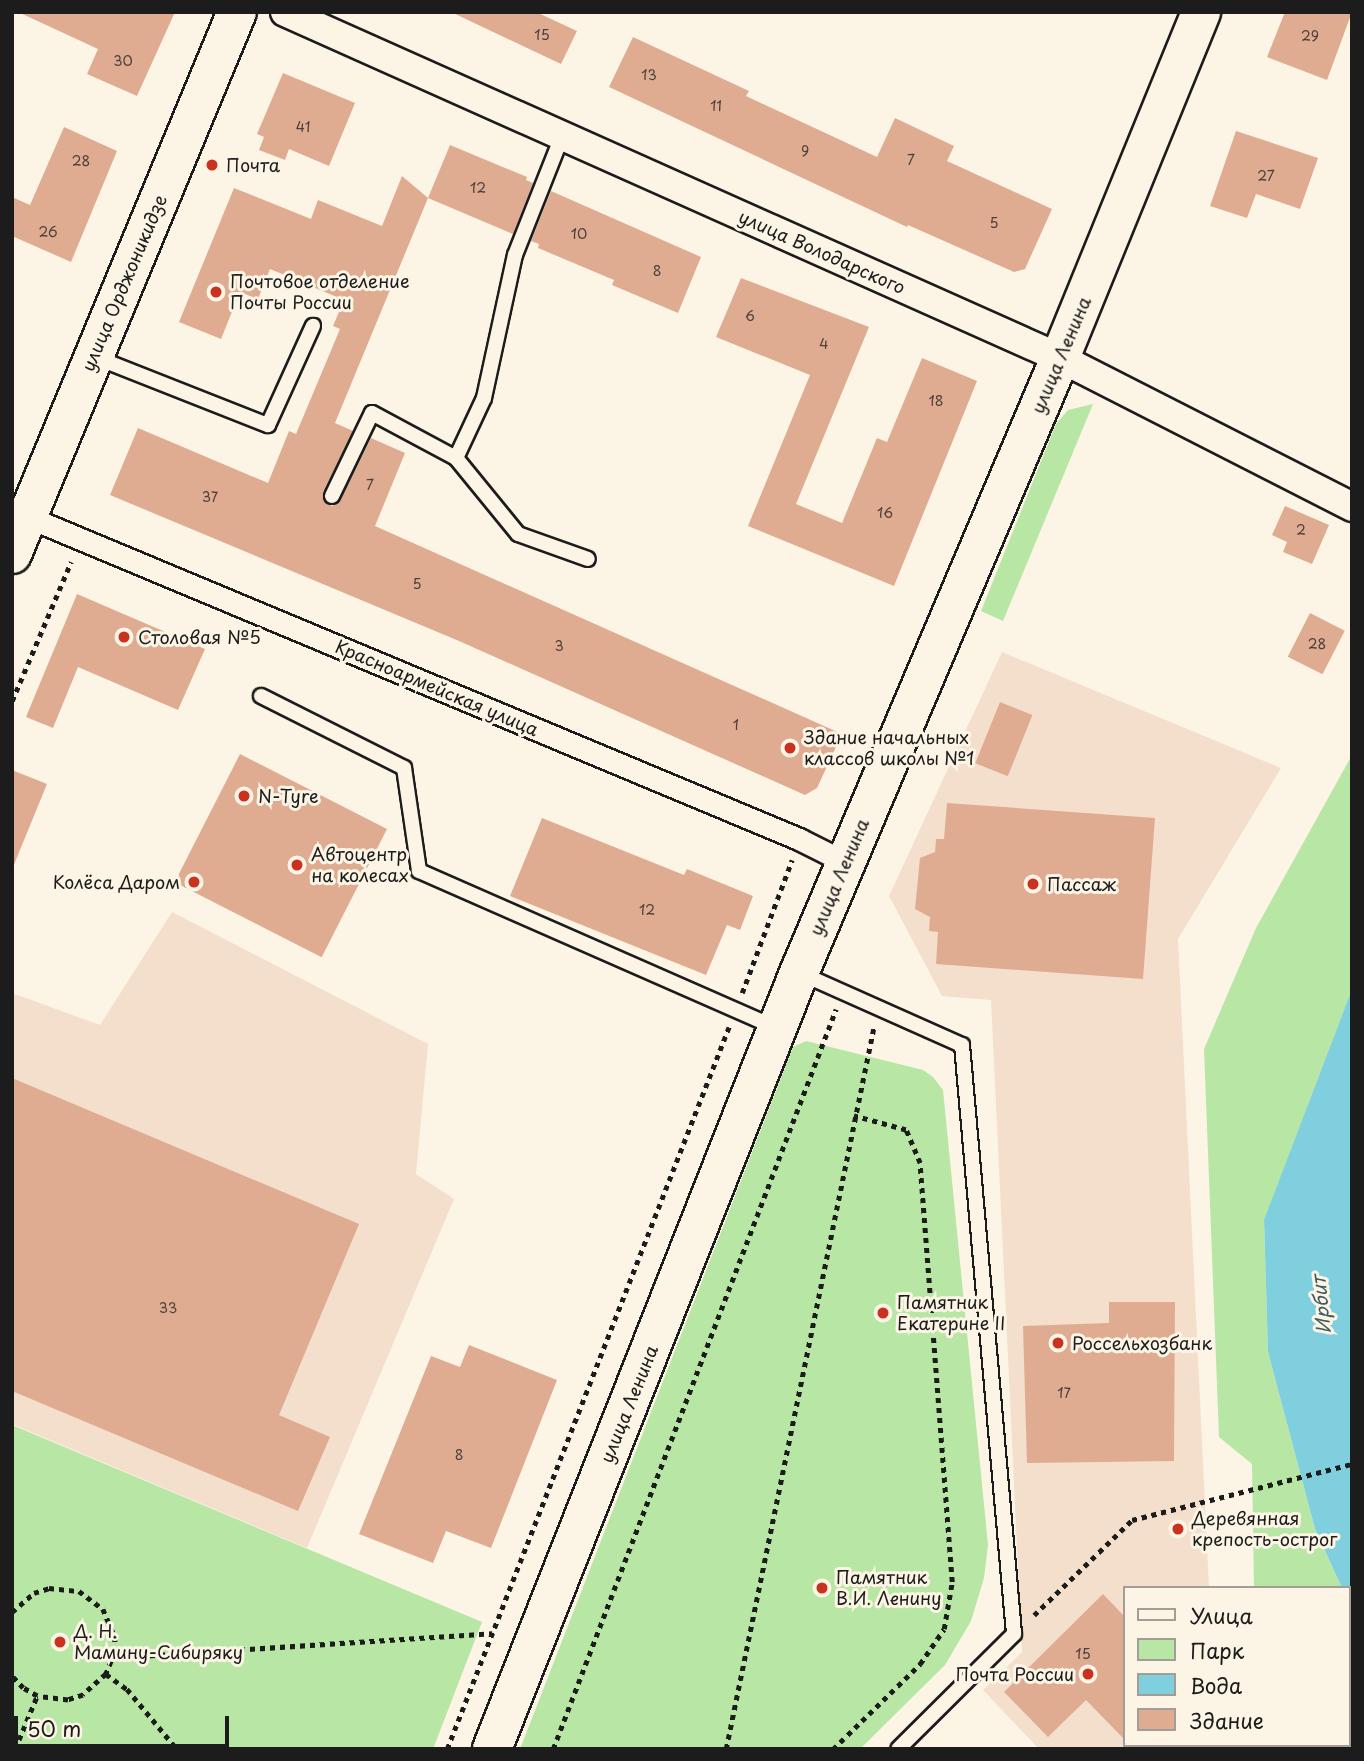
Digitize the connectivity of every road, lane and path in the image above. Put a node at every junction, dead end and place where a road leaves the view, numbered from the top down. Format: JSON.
{"nodes":[{"id":1,"x":237,"y":12,"type":"edge"},
{"id":2,"x":285,"y":12,"type":"edge"},
{"id":3,"x":1201,"y":12,"type":"edge"},
{"id":4,"x":562,"y":136,"type":"junction"},
{"id":5,"x":313,"y":326,"type":"dead end"},
{"id":6,"x":94,"y":356,"type":"junction"},
{"id":7,"x":1060,"y":358,"type":"junction"},
{"id":8,"x":456,"y":458,"type":"junction"},
{"id":9,"x":332,"y":496,"type":"dead end"},
{"id":10,"x":1352,"y":507,"type":"edge"},
{"id":11,"x":28,"y":517,"type":"junction"},
{"id":12,"x":81,"y":538,"type":"junction"},
{"id":13,"x":12,"y":554,"type":"edge"},
{"id":14,"x":588,"y":559,"type":"dead end"},
{"id":15,"x":261,"y":696,"type":"dead end"},
{"id":16,"x":12,"y":701,"type":"edge"},
{"id":17,"x":799,"y":839,"type":"junction"},
{"id":18,"x":845,"y":862,"type":"junction"},
{"id":19,"x":799,"y":973,"type":"junction"},
{"id":20,"x":843,"y":992,"type":"junction"},
{"id":21,"x":878,"y":1008,"type":"junction"},
{"id":22,"x":736,"y":1009,"type":"junction"},
{"id":23,"x":777,"y":1029,"type":"junction"},
{"id":24,"x":854,"y":1116,"type":"junction"},
{"id":25,"x":1352,"y":1464,"type":"edge"},
{"id":26,"x":12,"y":1612,"type":"edge"},
{"id":27,"x":492,"y":1633,"type":"junction"},
{"id":28,"x":1014,"y":1634,"type":"junction"},
{"id":29,"x":115,"y":1652,"type":"junction"},
{"id":30,"x":106,"y":1674,"type":"junction"},
{"id":31,"x":12,"y":1676,"type":"edge"},
{"id":32,"x":37,"y":1696,"type":"junction"},
{"id":33,"x":15,"y":1749,"type":"edge"},
{"id":34,"x":177,"y":1749,"type":"edge"},
{"id":35,"x":447,"y":1749,"type":"edge"},
{"id":36,"x":492,"y":1749,"type":"edge"},
{"id":37,"x":553,"y":1749,"type":"edge"},
{"id":38,"x":726,"y":1749,"type":"edge"},
{"id":39,"x":833,"y":1749,"type":"edge"},
{"id":40,"x":898,"y":1749,"type":"edge"}],
"edges":[{"from":1,"to":6,"type":"main road","name":"улица Орджоникидзе"},
{"from":2,"to":4,"type":"street","name":"улица Володарского"},
{"from":3,"to":7,"type":"main road","name":"улица Ленина"},
{"from":4,"to":7,"type":"street","name":"улица Володарского"},
{"from":4,"to":8,"type":"lane"},
{"from":5,"to":6,"type":"lane"},
{"from":6,"to":11,"type":"main road","name":"улица Орджоникидзе"},
{"from":7,"to":10,"type":"street","name":"улица Володарского"},
{"from":7,"to":18,"type":"main road","name":"улица Ленина"},
{"from":8,"to":9,"type":"lane"},
{"from":8,"to":14,"type":"lane"},
{"from":11,"to":12,"type":"street","name":"Красноармейская улица"},
{"from":11,"to":13,"type":"main road","name":"улица Орджоникидзе"},
{"from":12,"to":16,"type":"path"},
{"from":12,"to":17,"type":"street","name":"Красноармейская улица"},
{"from":15,"to":22,"type":"lane"},
{"from":17,"to":18,"type":"street","name":"Красноармейская улица"},
{"from":17,"to":22,"type":"path"},
{"from":18,"to":19,"type":"main road","name":"улица Ленина"},
{"from":19,"to":20,"type":"lane"},
{"from":19,"to":23,"type":"main road","name":"улица Ленина"},
{"from":20,"to":21,"type":"lane"},
{"from":20,"to":37,"type":"path"},
{"from":21,"to":24,"type":"path"},
{"from":21,"to":28,"type":"lane"},
{"from":22,"to":23,"type":"lane"},
{"from":22,"to":27,"type":"path"},
{"from":23,"to":36,"type":"main road","name":"улица Ленина"},
{"from":24,"to":38,"type":"path"},
{"from":24,"to":39,"type":"path"},
{"from":25,"to":28,"type":"path"},
{"from":26,"to":29,"type":"path"},
{"from":27,"to":29,"type":"path"},
{"from":27,"to":35,"type":"path"},
{"from":28,"to":40,"type":"lane"},
{"from":29,"to":30,"type":"path"},
{"from":30,"to":32,"type":"path"},
{"from":30,"to":34,"type":"path"},
{"from":31,"to":32,"type":"path"},
{"from":32,"to":33,"type":"path"}]}
